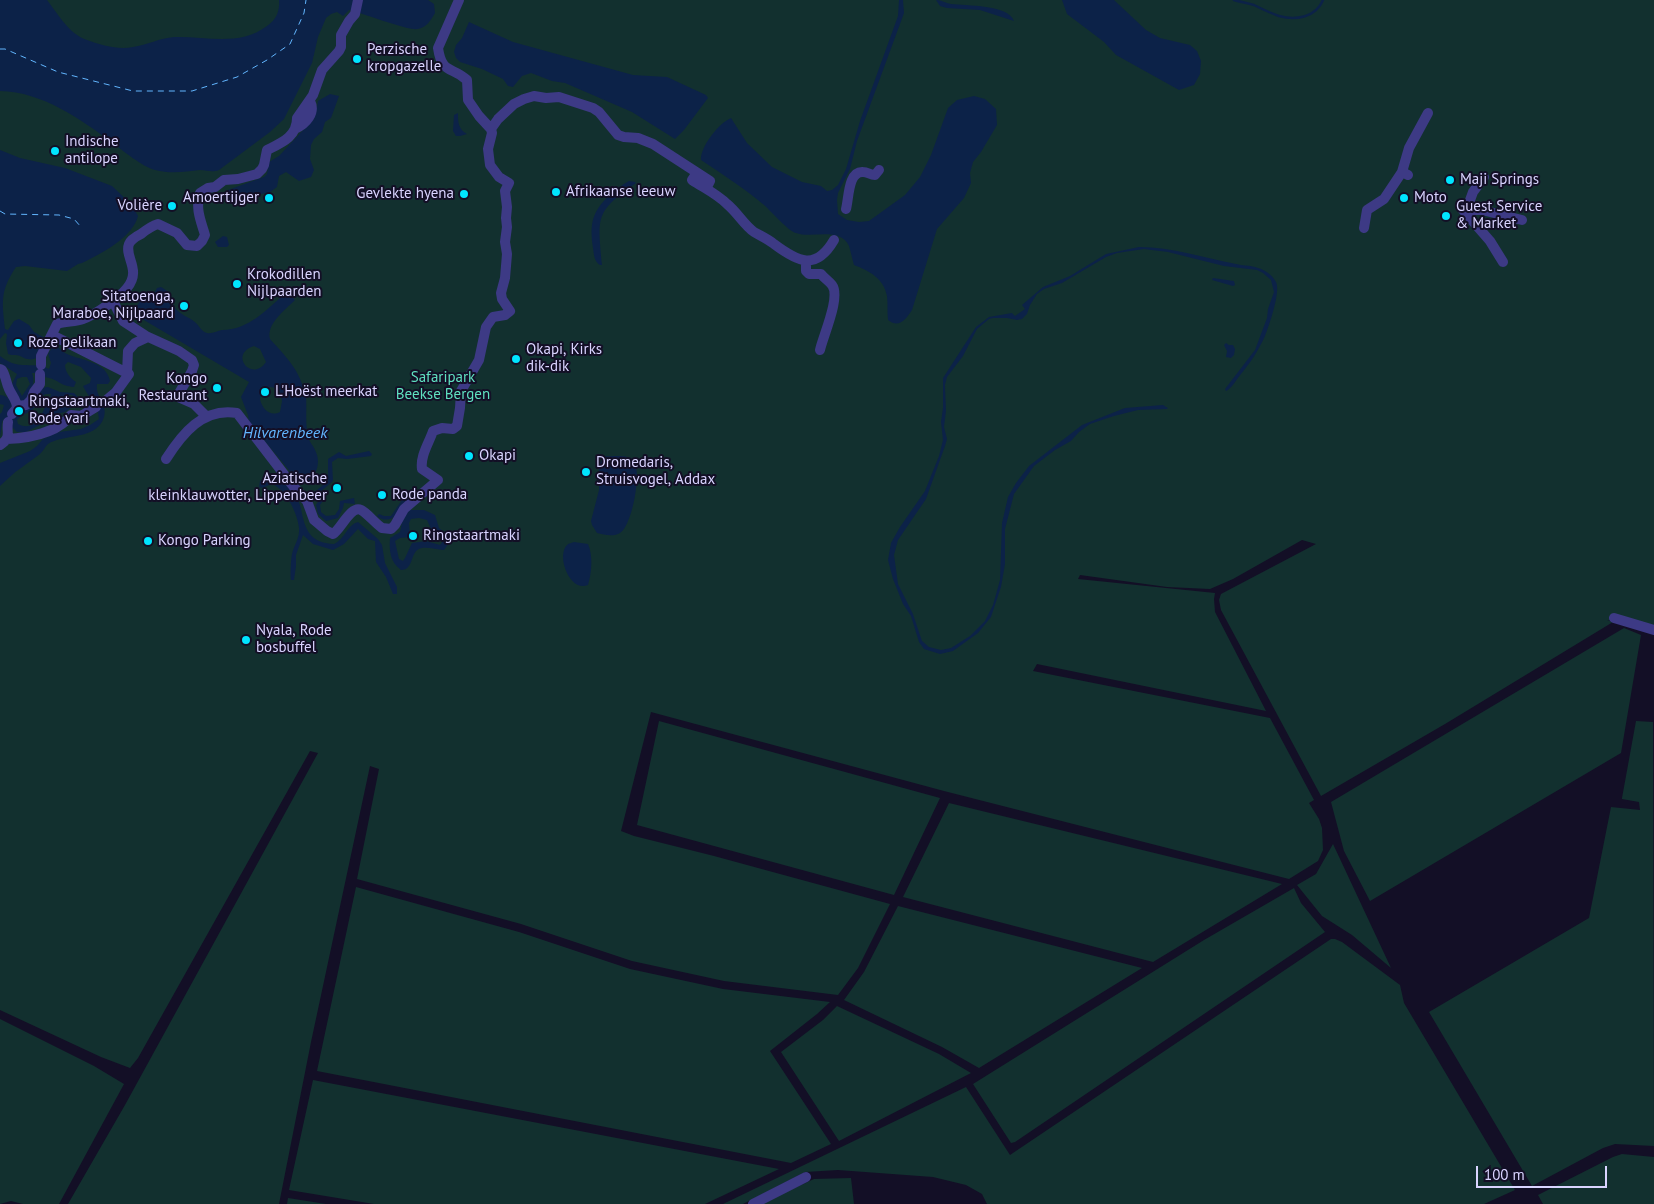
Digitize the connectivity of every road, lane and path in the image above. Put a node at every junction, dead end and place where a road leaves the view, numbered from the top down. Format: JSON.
{"nodes":[{"id":1,"x":459,"y":0,"type":"edge"},
{"id":2,"x":357,"y":4,"type":"edge"},
{"id":3,"x":1428,"y":114,"type":"dead end"},
{"id":4,"x":492,"y":128,"type":"junction"},
{"id":5,"x":879,"y":170,"type":"dead end"},
{"id":6,"x":1484,"y":177,"type":"dead end"},
{"id":7,"x":846,"y":209,"type":"dead end"},
{"id":8,"x":1463,"y":210,"type":"junction"},
{"id":9,"x":1522,"y":220,"type":"dead end"},
{"id":10,"x":1364,"y":228,"type":"dead end"},
{"id":11,"x":834,"y":240,"type":"dead end"},
{"id":12,"x":806,"y":261,"type":"junction"},
{"id":13,"x":1503,"y":262,"type":"dead end"},
{"id":14,"x":113,"y":301,"type":"junction"},
{"id":15,"x":52,"y":335,"type":"junction"},
{"id":16,"x":148,"y":337,"type":"junction"},
{"id":17,"x":820,"y":350,"type":"dead end"},
{"id":18,"x":0,"y":370,"type":"edge"},
{"id":19,"x":127,"y":373,"type":"junction"},
{"id":20,"x":12,"y":414,"type":"junction"},
{"id":21,"x":207,"y":418,"type":"junction"},
{"id":22,"x":4,"y":442,"type":"edge"},
{"id":23,"x":166,"y":459,"type":"dead end"},
{"id":24,"x":1614,"y":618,"type":"dead end"},
{"id":25,"x":1654,"y":630,"type":"edge"},
{"id":26,"x":806,"y":1177,"type":"dead end"},
{"id":27,"x":753,"y":1204,"type":"edge"}],
"edges":[{"from":1,"to":4,"type":"street"},
{"from":2,"to":14,"type":"street"},
{"from":3,"to":10,"type":"street"},
{"from":4,"to":12,"type":"street"},
{"from":4,"to":21,"type":"street"},
{"from":5,"to":7,"type":"street"},
{"from":6,"to":8,"type":"street"},
{"from":8,"to":9,"type":"street"},
{"from":8,"to":13,"type":"street"},
{"from":11,"to":12,"type":"street"},
{"from":12,"to":17,"type":"street"},
{"from":14,"to":15,"type":"street"},
{"from":14,"to":16,"type":"street"},
{"from":15,"to":19,"type":"street"},
{"from":15,"to":20,"type":"street"},
{"from":16,"to":19,"type":"street"},
{"from":16,"to":21,"type":"street"},
{"from":18,"to":20,"type":"street"},
{"from":19,"to":22,"type":"street"},
{"from":20,"to":22,"type":"street"},
{"from":21,"to":23,"type":"street"},
{"from":24,"to":25,"type":"street"},
{"from":26,"to":27,"type":"street"}]}
